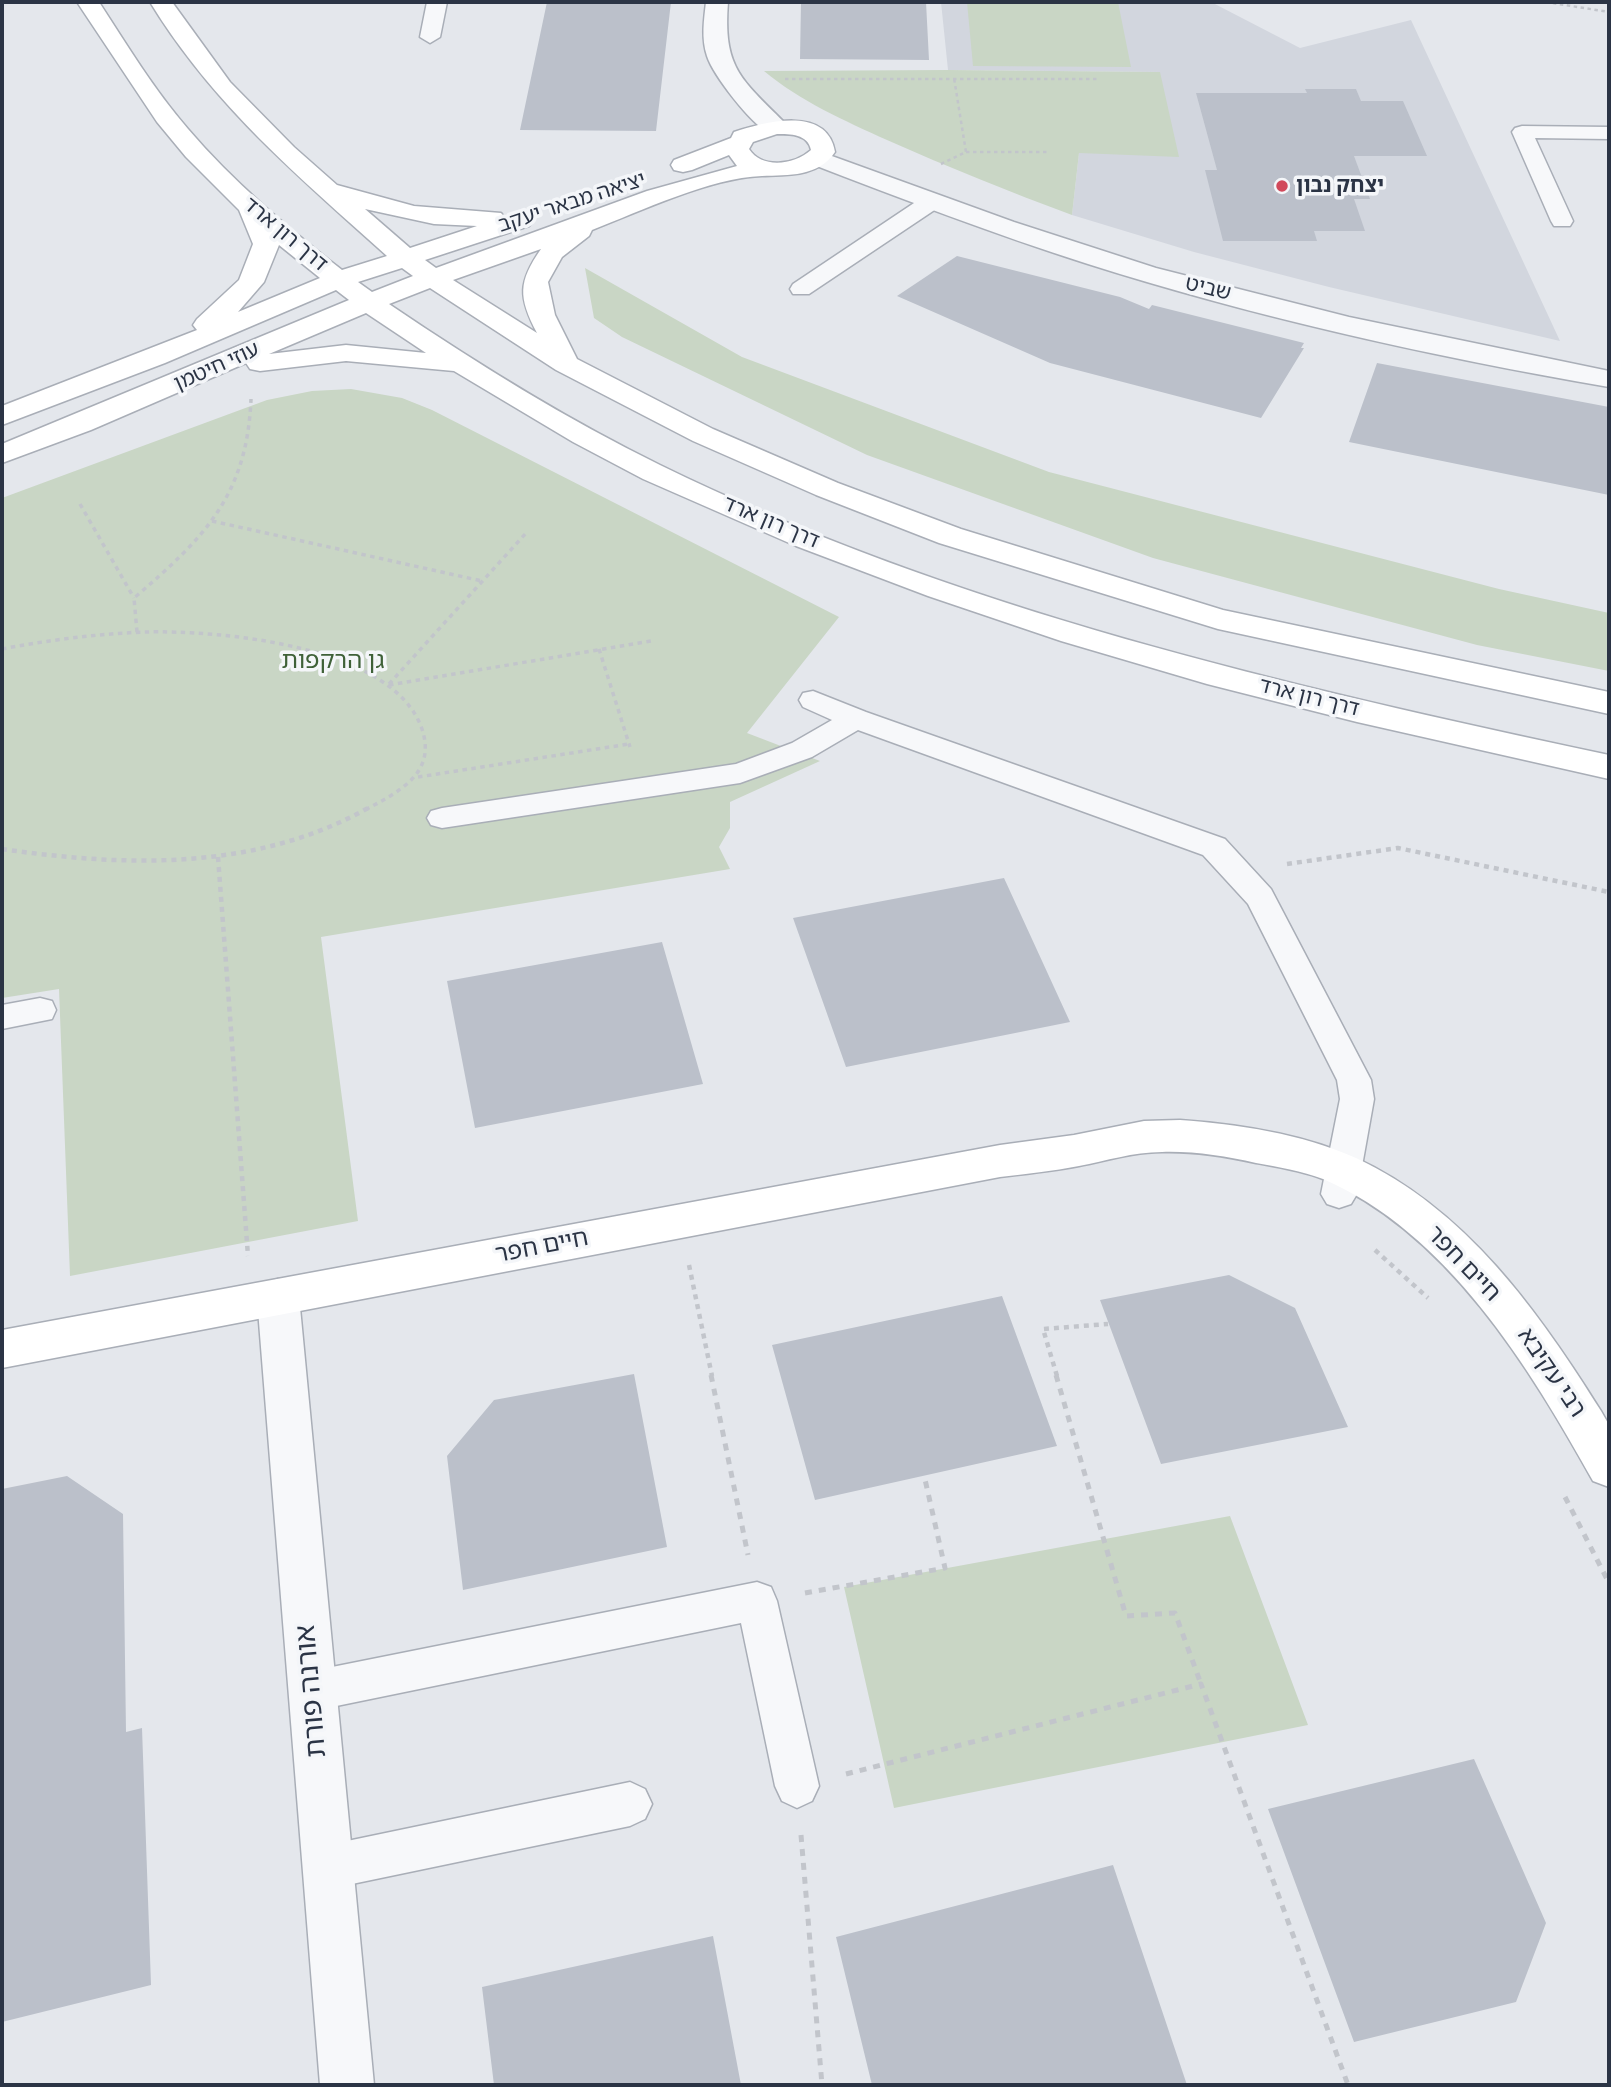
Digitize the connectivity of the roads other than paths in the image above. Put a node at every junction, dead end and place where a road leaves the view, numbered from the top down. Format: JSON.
{"nodes":[{"id":1,"x":88,"y":2,"type":"edge"},
{"id":2,"x":161,"y":2,"type":"edge"},
{"id":3,"x":437,"y":2,"type":"edge"},
{"id":4,"x":717,"y":2,"type":"edge"},
{"id":5,"x":429,"y":37,"type":"dead end"},
{"id":6,"x":775,"y":127,"type":"junction"},
{"id":7,"x":1609,"y":133,"type":"edge"},
{"id":8,"x":738,"y":143,"type":"junction"},
{"id":9,"x":818,"y":158,"type":"junction"},
{"id":10,"x":766,"y":168,"type":"junction"},
{"id":11,"x":325,"y":186,"type":"junction"},
{"id":12,"x":931,"y":202,"type":"junction"},
{"id":13,"x":250,"y":207,"type":"junction"},
{"id":14,"x":546,"y":213,"type":"junction"},
{"id":15,"x":593,"y":221,"type":"junction"},
{"id":16,"x":1562,"y":221,"type":"dead end"},
{"id":17,"x":404,"y":257,"type":"junction"},
{"id":18,"x":433,"y":279,"type":"junction"},
{"id":19,"x":338,"y":280,"type":"junction"},
{"id":20,"x":801,"y":289,"type":"dead end"},
{"id":21,"x":371,"y":302,"type":"junction"},
{"id":22,"x":155,"y":357,"type":"junction"},
{"id":23,"x":566,"y":364,"type":"junction"},
{"id":24,"x":472,"y":370,"type":"junction"},
{"id":25,"x":1609,"y":379,"type":"edge"},
{"id":26,"x":148,"y":398,"type":"junction"},
{"id":27,"x":2,"y":416,"type":"edge"},
{"id":28,"x":2,"y":454,"type":"edge"},
{"id":29,"x":813,"y":700,"type":"dead end"},
{"id":30,"x":1609,"y":703,"type":"edge"},
{"id":31,"x":856,"y":719,"type":"junction"},
{"id":32,"x":1609,"y":767,"type":"edge"},
{"id":33,"x":442,"y":818,"type":"dead end"},
{"id":34,"x":40,"y":1010,"type":"dead end"},
{"id":35,"x":2,"y":1017,"type":"edge"},
{"id":36,"x":1341,"y":1183,"type":"junction"},
{"id":37,"x":265,"y":1299,"type":"junction"},
{"id":38,"x":1513,"y":1316,"type":"joint"},
{"id":39,"x":2,"y":1349,"type":"edge"},
{"id":40,"x":1609,"y":1467,"type":"edge"},
{"id":41,"x":312,"y":1691,"type":"junction"},
{"id":42,"x":797,"y":1786,"type":"road end"},
{"id":43,"x":630,"y":1804,"type":"dead end"},
{"id":44,"x":328,"y":1867,"type":"junction"},
{"id":45,"x":347,"y":2085,"type":"edge"}],
"edges":[{"from":1,"to":13,"type":"street","name":"דרך רון ארד"},
{"from":2,"to":11,"type":"street"},
{"from":3,"to":5,"type":"lane"},
{"from":4,"to":6,"type":"street"},
{"from":6,"to":8,"type":"street","name":"יציאה מבאר יעקב"},
{"from":6,"to":9,"type":"street"},
{"from":7,"to":16,"type":"lane"},
{"from":8,"to":10,"type":"street"},
{"from":8,"to":14,"type":"street","name":"יציאה מבאר יעקב"},
{"from":9,"to":10,"type":"street"},
{"from":9,"to":12,"type":"street","name":"שביט"},
{"from":10,"to":15,"type":"street"},
{"from":11,"to":14,"type":"street"},
{"from":11,"to":17,"type":"street"},
{"from":12,"to":20,"type":"lane"},
{"from":12,"to":25,"type":"street","name":"שביט"},
{"from":13,"to":19,"type":"street","name":"דרך רון ארד"},
{"from":13,"to":22,"type":"street"},
{"from":14,"to":17,"type":"street","name":"יציאה מבאר יעקב"},
{"from":15,"to":18,"type":"street","name":"עוזי חיטמן"},
{"from":15,"to":23,"type":"street"},
{"from":17,"to":18,"type":"street"},
{"from":17,"to":19,"type":"street","name":"עוזי חיטמן"},
{"from":18,"to":21,"type":"street","name":"עוזי חיטמן"},
{"from":18,"to":23,"type":"street"},
{"from":19,"to":21,"type":"street","name":"דרך רון ארד"},
{"from":19,"to":22,"type":"street","name":"עוזי חיטמן"},
{"from":21,"to":24,"type":"street","name":"דרך רון ארד"},
{"from":21,"to":26,"type":"street","name":"עוזי חיטמן"},
{"from":22,"to":27,"type":"street","name":"עוזי חיטמן"},
{"from":23,"to":30,"type":"street"},
{"from":24,"to":26,"type":"street"},
{"from":24,"to":32,"type":"street","name":"דרך רון ארד"},
{"from":26,"to":28,"type":"street","name":"עוזי חיטמן"},
{"from":29,"to":31,"type":"lane"},
{"from":31,"to":33,"type":"lane"},
{"from":31,"to":36,"type":"lane"},
{"from":34,"to":35,"type":"lane"},
{"from":36,"to":37,"type":"street","name":"חיים חפר"},
{"from":36,"to":38,"type":"street","name":"חיים חפר"},
{"from":37,"to":39,"type":"street","name":"חיים חפר"},
{"from":37,"to":41,"type":"street","name":"אורנה פורת"},
{"from":38,"to":40,"type":"street","name":"רבי עקיבא"},
{"from":41,"to":42,"type":"lane"},
{"from":41,"to":44,"type":"street","name":"אורנה פורת"},
{"from":43,"to":44,"type":"lane"},
{"from":44,"to":45,"type":"street","name":"אורנה פורת"}]}
